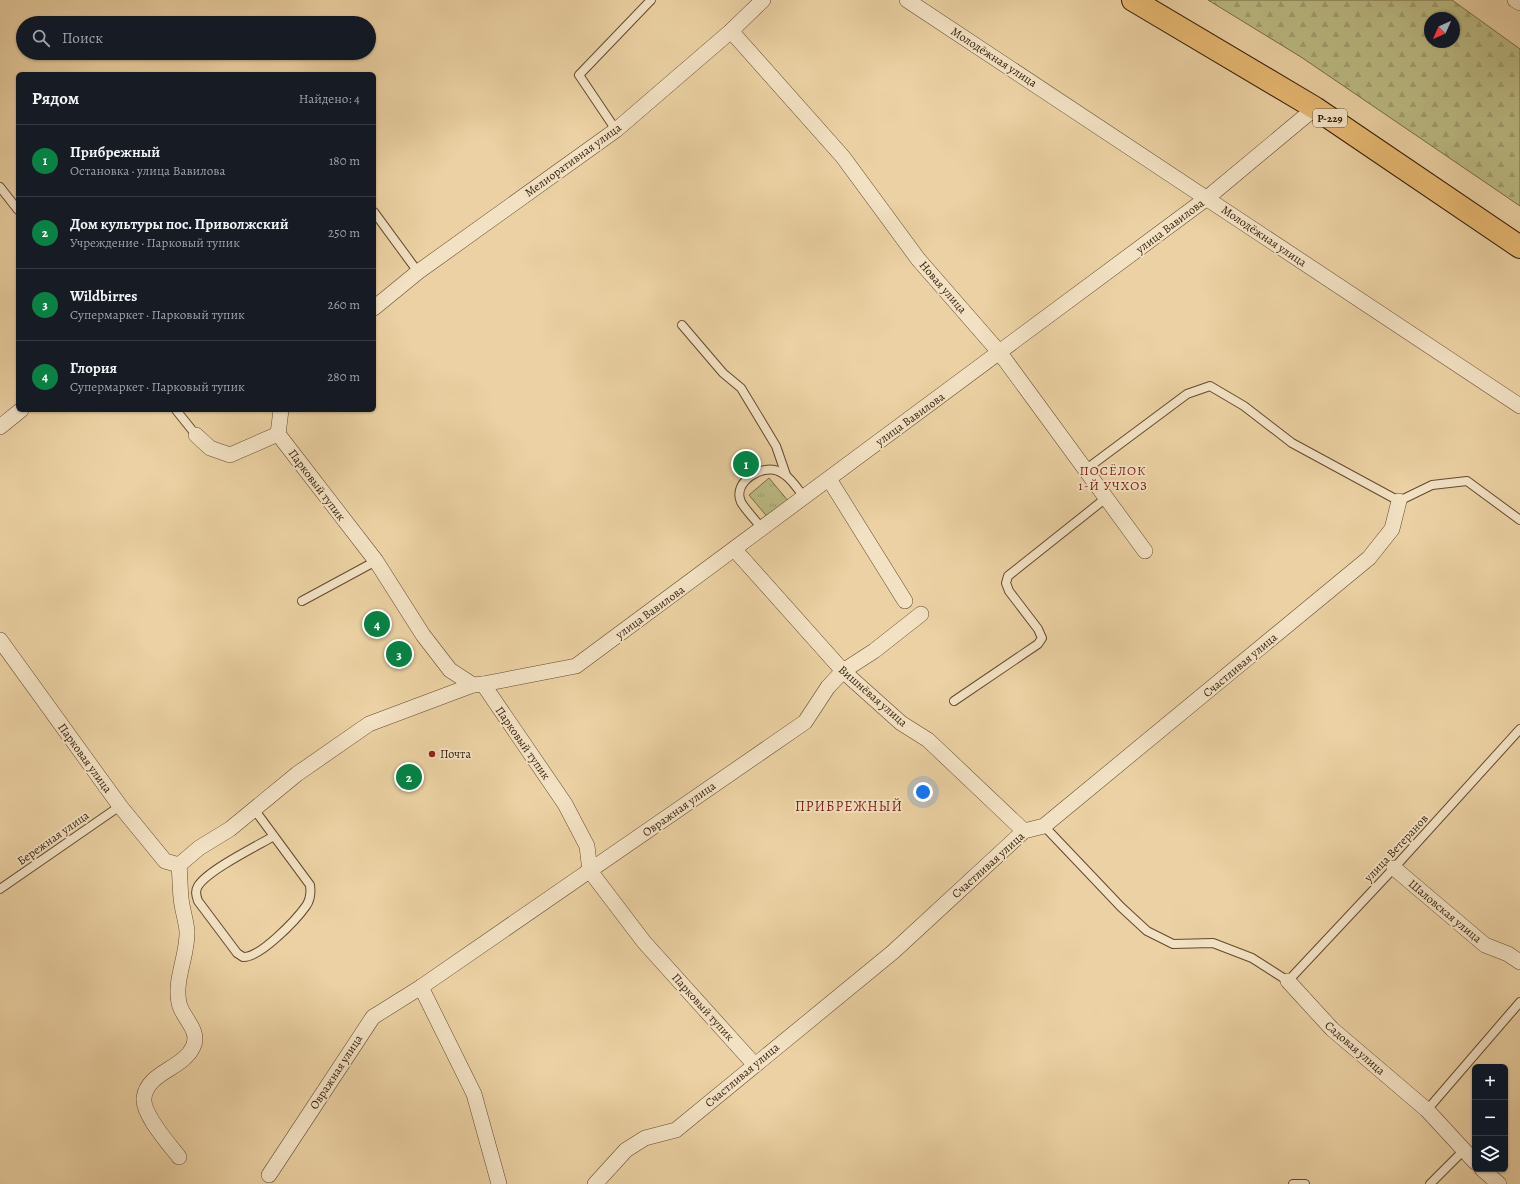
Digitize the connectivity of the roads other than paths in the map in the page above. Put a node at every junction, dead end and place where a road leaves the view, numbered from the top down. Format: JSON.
{"nodes":[{"id":1,"x":651,"y":0,"type":"edge"},
{"id":2,"x":763,"y":0,"type":"edge"},
{"id":3,"x":908,"y":0,"type":"edge"},
{"id":4,"x":1133,"y":0,"type":"edge"},
{"id":5,"x":1515,"y":0,"type":"edge"},
{"id":6,"x":1520,"y":3,"type":"edge"},
{"id":7,"x":731,"y":31,"type":"junction"},
{"id":8,"x":1315,"y":108,"type":"junction"},
{"id":9,"x":616,"y":130,"type":"junction"},
{"id":10,"x":0,"y":187,"type":"edge"},
{"id":11,"x":1207,"y":198,"type":"junction"},
{"id":12,"x":16,"y":207,"type":"edge"},
{"id":13,"x":376,"y":215,"type":"edge"},
{"id":14,"x":1520,"y":247,"type":"edge"},
{"id":15,"x":418,"y":272,"type":"junction"},
{"id":16,"x":376,"y":306,"type":"edge"},
{"id":17,"x":682,"y":325,"type":"dead end"},
{"id":18,"x":1000,"y":353,"type":"junction"},
{"id":19,"x":1520,"y":406,"type":"edge"},
{"id":20,"x":19,"y":412,"type":"edge"},
{"id":21,"x":178,"y":412,"type":"edge"},
{"id":22,"x":281,"y":412,"type":"edge"},
{"id":23,"x":0,"y":427,"type":"edge"},
{"id":24,"x":278,"y":434,"type":"junction"},
{"id":25,"x":196,"y":435,"type":"joint"},
{"id":26,"x":1085,"y":470,"type":"junction"},
{"id":27,"x":786,"y":475,"type":"junction"},
{"id":28,"x":829,"y":479,"type":"junction"},
{"id":29,"x":804,"y":497,"type":"junction"},
{"id":30,"x":1106,"y":498,"type":"junction"},
{"id":31,"x":1399,"y":501,"type":"junction"},
{"id":32,"x":1520,"y":520,"type":"edge"},
{"id":33,"x":762,"y":529,"type":"junction"},
{"id":34,"x":734,"y":549,"type":"junction"},
{"id":35,"x":1145,"y":551,"type":"dead end"},
{"id":36,"x":376,"y":561,"type":"junction"},
{"id":37,"x":302,"y":601,"type":"dead end"},
{"id":38,"x":905,"y":601,"type":"dead end"},
{"id":39,"x":921,"y":614,"type":"dead end"},
{"id":40,"x":0,"y":640,"type":"edge"},
{"id":41,"x":843,"y":671,"type":"junction"},
{"id":42,"x":478,"y":685,"type":"junction"},
{"id":43,"x":954,"y":701,"type":"dead end"},
{"id":44,"x":1520,"y":729,"type":"edge"},
{"id":45,"x":120,"y":806,"type":"junction"},
{"id":46,"x":254,"y":809,"type":"junction"},
{"id":47,"x":1044,"y":826,"type":"junction"},
{"id":48,"x":1024,"y":831,"type":"junction"},
{"id":49,"x":274,"y":836,"type":"junction"},
{"id":50,"x":179,"y":865,"type":"junction"},
{"id":51,"x":1394,"y":868,"type":"junction"},
{"id":52,"x":590,"y":871,"type":"junction"},
{"id":53,"x":0,"y":889,"type":"edge"},
{"id":54,"x":1520,"y":962,"type":"edge"},
{"id":55,"x":1288,"y":981,"type":"junction"},
{"id":56,"x":421,"y":987,"type":"junction"},
{"id":57,"x":1520,"y":1002,"type":"edge"},
{"id":58,"x":754,"y":1064,"type":"junction"},
{"id":59,"x":1427,"y":1110,"type":"junction"},
{"id":60,"x":1465,"y":1149,"type":"junction"},
{"id":61,"x":178,"y":1157,"type":"dead end"},
{"id":62,"x":1472,"y":1158,"type":"edge"},
{"id":63,"x":1485,"y":1172,"type":"edge"},
{"id":64,"x":269,"y":1175,"type":"dead end"},
{"id":65,"x":499,"y":1184,"type":"edge"},
{"id":66,"x":595,"y":1184,"type":"edge"},
{"id":67,"x":1293,"y":1184,"type":"edge"},
{"id":68,"x":1305,"y":1184,"type":"edge"},
{"id":69,"x":1430,"y":1184,"type":"edge"},
{"id":70,"x":1499,"y":1184,"type":"edge"}],
"edges":[{"from":1,"to":9,"type":"lane"},
{"from":2,"to":7,"type":"street","name":"Мелиоративная улица"},
{"from":3,"to":11,"type":"street","name":"Молодёжная улица"},
{"from":4,"to":8,"type":"main road","number":"Р-229"},
{"from":5,"to":6,"type":"street"},
{"from":7,"to":9,"type":"street","name":"Мелиоративная улица"},
{"from":7,"to":18,"type":"street","name":"Новая улица"},
{"from":8,"to":11,"type":"street","name":"улица Вавилова"},
{"from":8,"to":14,"type":"main road","number":"Р-229"},
{"from":9,"to":15,"type":"street","name":"Мелиоративная улица"},
{"from":10,"to":12,"type":"lane"},
{"from":11,"to":18,"type":"street","name":"улица Вавилова"},
{"from":11,"to":19,"type":"street","name":"Молодёжная улица"},
{"from":13,"to":15,"type":"lane"},
{"from":15,"to":16,"type":"street","name":"Мелиоративная улица"},
{"from":17,"to":27,"type":"lane"},
{"from":18,"to":26,"type":"street","name":"Новая улица"},
{"from":18,"to":28,"type":"street","name":"улица Вавилова"},
{"from":20,"to":23,"type":"street"},
{"from":21,"to":25,"type":"lane"},
{"from":22,"to":24,"type":"street"},
{"from":24,"to":25,"type":"street"},
{"from":24,"to":36,"type":"street","name":"Парковый тупик"},
{"from":26,"to":30,"type":"street","name":"Новая улица"},
{"from":26,"to":31,"type":"lane"},
{"from":27,"to":29,"type":"lane"},
{"from":27,"to":33,"type":"lane"},
{"from":28,"to":29,"type":"street","name":"улица Вавилова"},
{"from":28,"to":38,"type":"street"},
{"from":29,"to":33,"type":"street","name":"улица Вавилова"},
{"from":30,"to":35,"type":"street","name":"Новая улица"},
{"from":30,"to":43,"type":"lane"},
{"from":31,"to":32,"type":"lane"},
{"from":31,"to":47,"type":"street","name":"Счастливая улица"},
{"from":33,"to":34,"type":"street","name":"улица Вавилова"},
{"from":34,"to":41,"type":"street","name":"Вишнёвая улица"},
{"from":34,"to":42,"type":"street","name":"улица Вавилова"},
{"from":36,"to":37,"type":"lane"},
{"from":36,"to":42,"type":"street","name":"Парковый тупик"},
{"from":39,"to":41,"type":"street","name":"Овражная улица"},
{"from":40,"to":45,"type":"street","name":"Парковая улица"},
{"from":41,"to":48,"type":"street","name":"Вишнёвая улица"},
{"from":41,"to":52,"type":"street","name":"Овражная улица"},
{"from":42,"to":46,"type":"street","name":"улица Вавилова"},
{"from":42,"to":52,"type":"street","name":"Парковый тупик"},
{"from":44,"to":51,"type":"lane","name":"улица Ветеранов"},
{"from":45,"to":50,"type":"street","name":"Парковая улица"},
{"from":45,"to":53,"type":"lane","name":"Бережная улица"},
{"from":46,"to":49,"type":"lane"},
{"from":46,"to":50,"type":"street","name":"улица Вавилова"},
{"from":47,"to":48,"type":"street","name":"Счастливая улица"},
{"from":47,"to":55,"type":"lane"},
{"from":48,"to":58,"type":"street","name":"Счастливая улица"},
{"from":49,"to":49,"type":"lane"},
{"from":50,"to":61,"type":"street"},
{"from":51,"to":54,"type":"street","name":"Шаловская улица"},
{"from":51,"to":55,"type":"lane","name":"улица Ветеранов"},
{"from":52,"to":56,"type":"street","name":"Овражная улица"},
{"from":52,"to":58,"type":"street","name":"Парковый тупик"},
{"from":55,"to":59,"type":"street","name":"Садовая улица"},
{"from":56,"to":64,"type":"street","name":"Овражная улица"},
{"from":56,"to":65,"type":"street"},
{"from":57,"to":59,"type":"lane"},
{"from":58,"to":66,"type":"street","name":"Счастливая улица"},
{"from":59,"to":60,"type":"street","name":"Садовая улица"},
{"from":60,"to":62,"type":"street","name":"Садовая улица"},
{"from":60,"to":69,"type":"lane"},
{"from":63,"to":70,"type":"street"},
{"from":67,"to":68,"type":"lane"}]}
